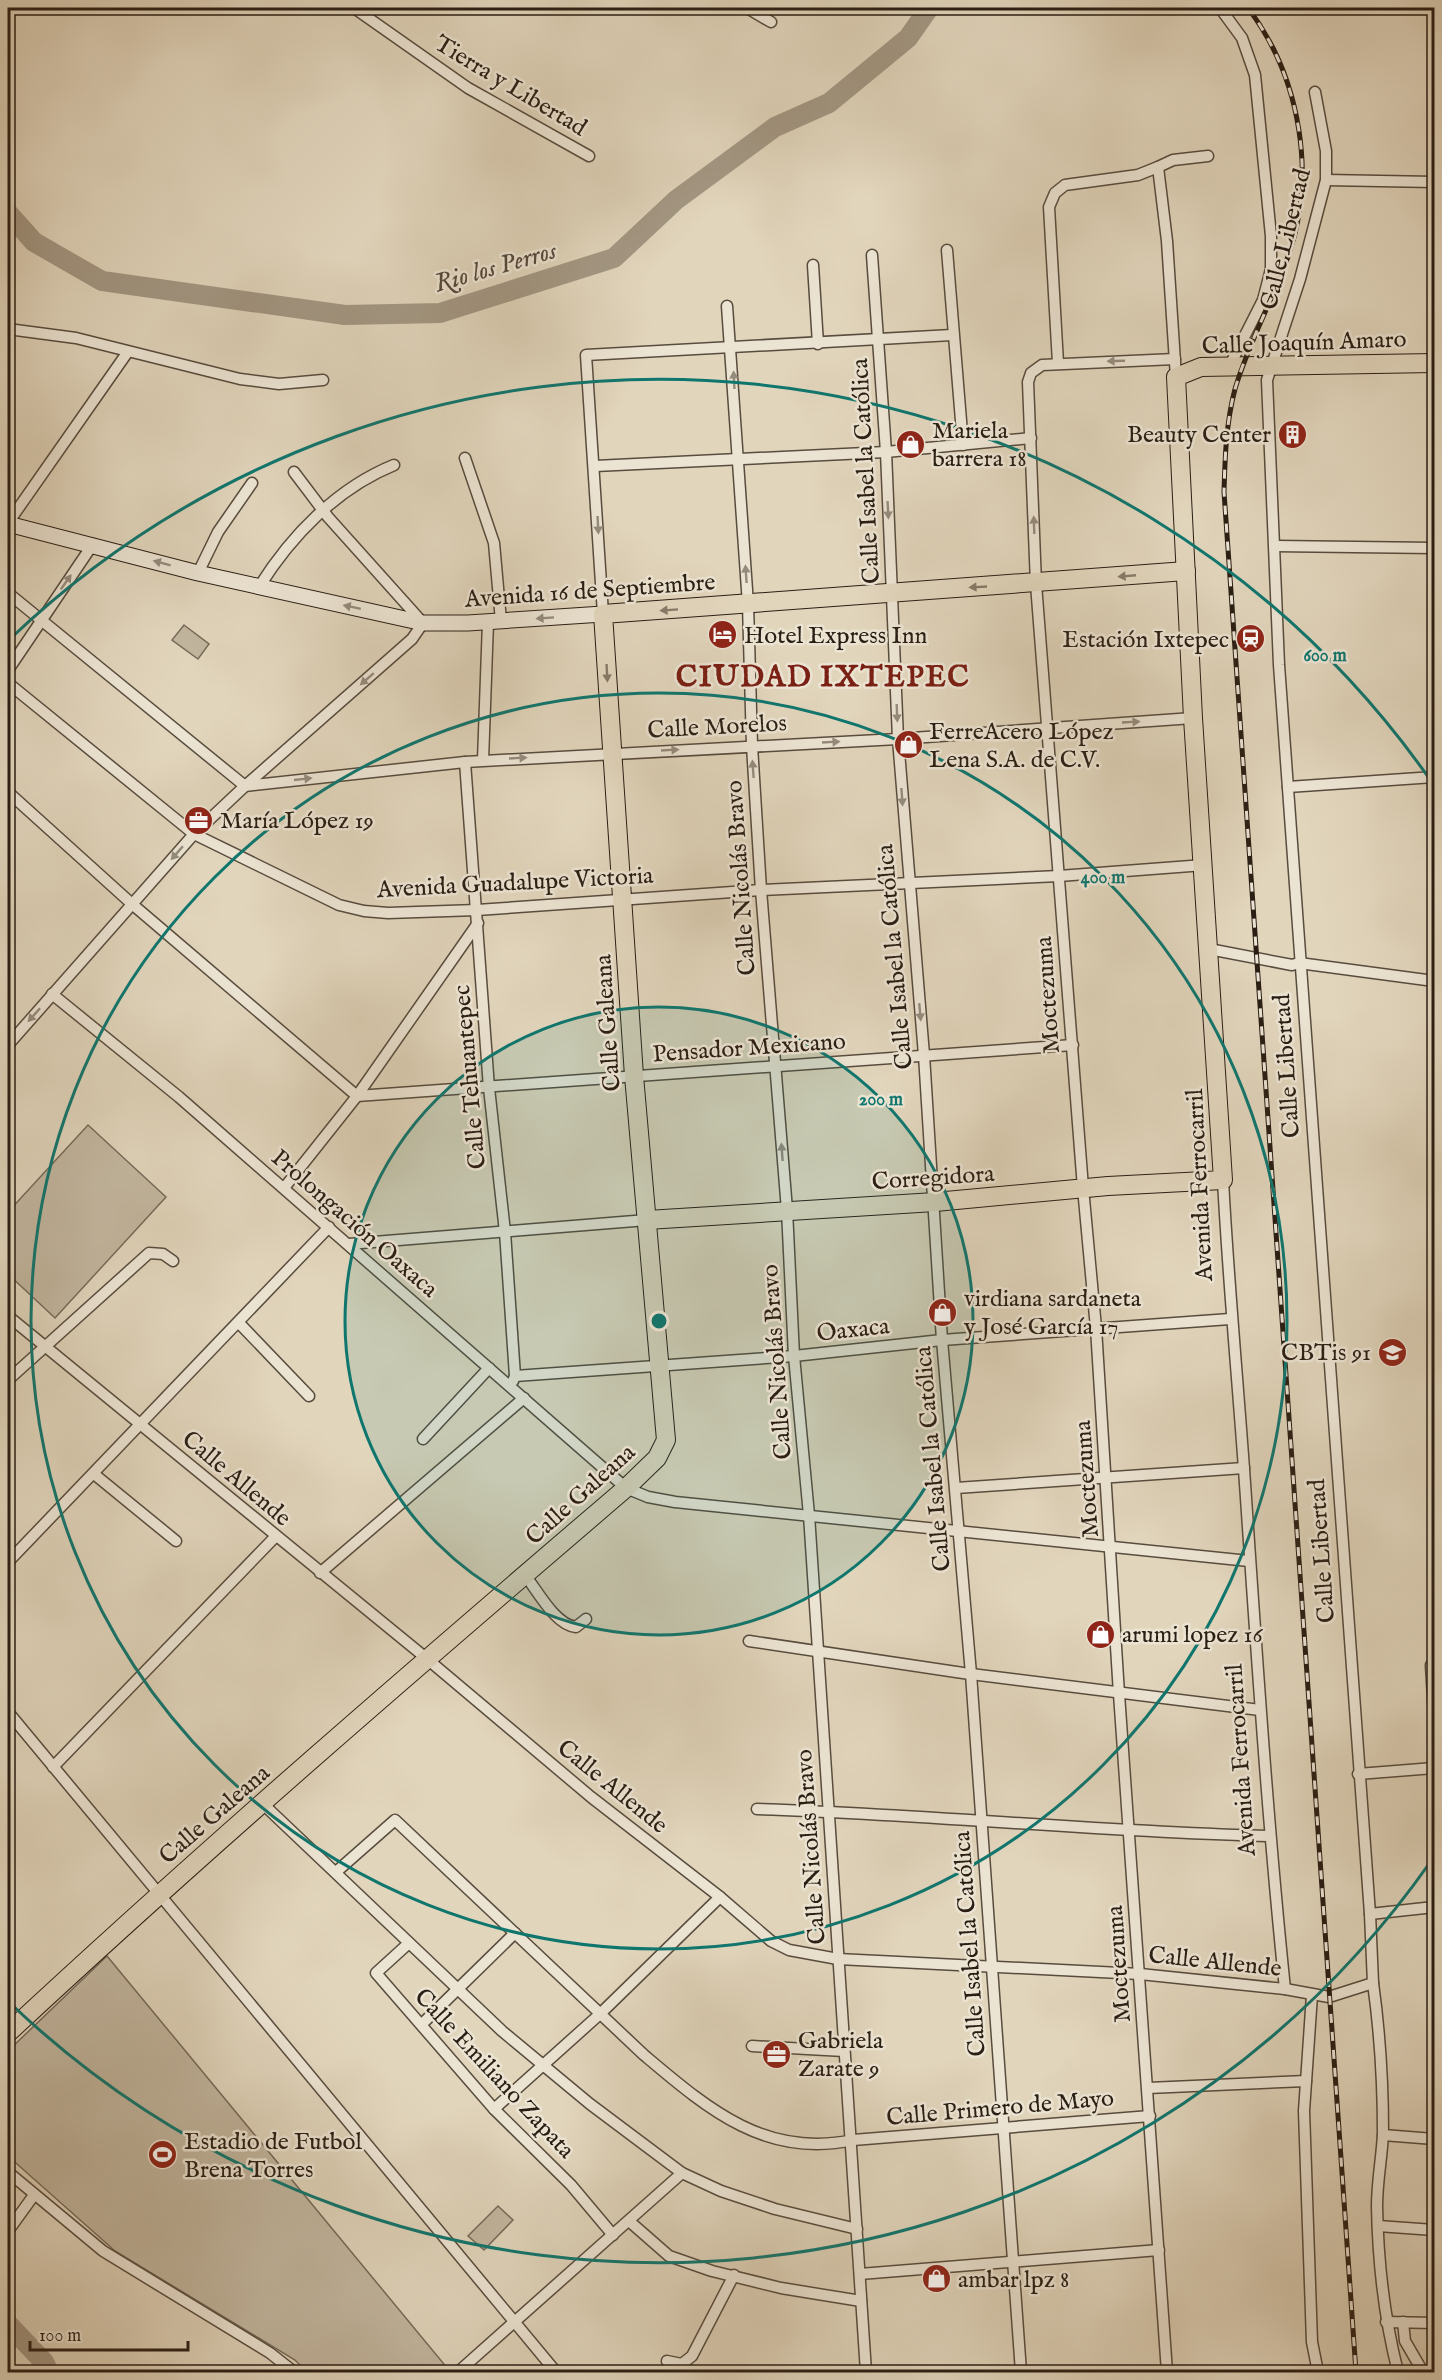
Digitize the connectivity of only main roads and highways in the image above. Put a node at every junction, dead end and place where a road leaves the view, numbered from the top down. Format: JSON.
{"nodes":[{"id":1,"x":1434,"y":363,"type":"edge"},
{"id":2,"x":1175,"y":368,"type":"joint"},
{"id":3,"x":1186,"y":571,"type":"junction"},
{"id":4,"x":603,"y":614,"type":"joint"},
{"id":5,"x":1223,"y":1180,"type":"joint"},
{"id":6,"x":647,"y":1220,"type":"junction"},
{"id":7,"x":8,"y":2033,"type":"edge"}],
"edges":[{"from":1,"to":2,"type":"main road","name":"Calle Joaquín Amaro"},
{"from":2,"to":3,"type":"main road","name":"Avenida Ferrocarril"},
{"from":3,"to":4,"type":"main road","name":"Avenida 16 de Septiembre","one_way":true},
{"from":3,"to":5,"type":"main road","name":"Avenida Ferrocarril"},
{"from":4,"to":6,"type":"main road","name":"Calle Galeana","one_way":true},
{"from":5,"to":6,"type":"main road","name":"Corregidora"},
{"from":6,"to":7,"type":"main road","name":"Calle Galeana"}]}
